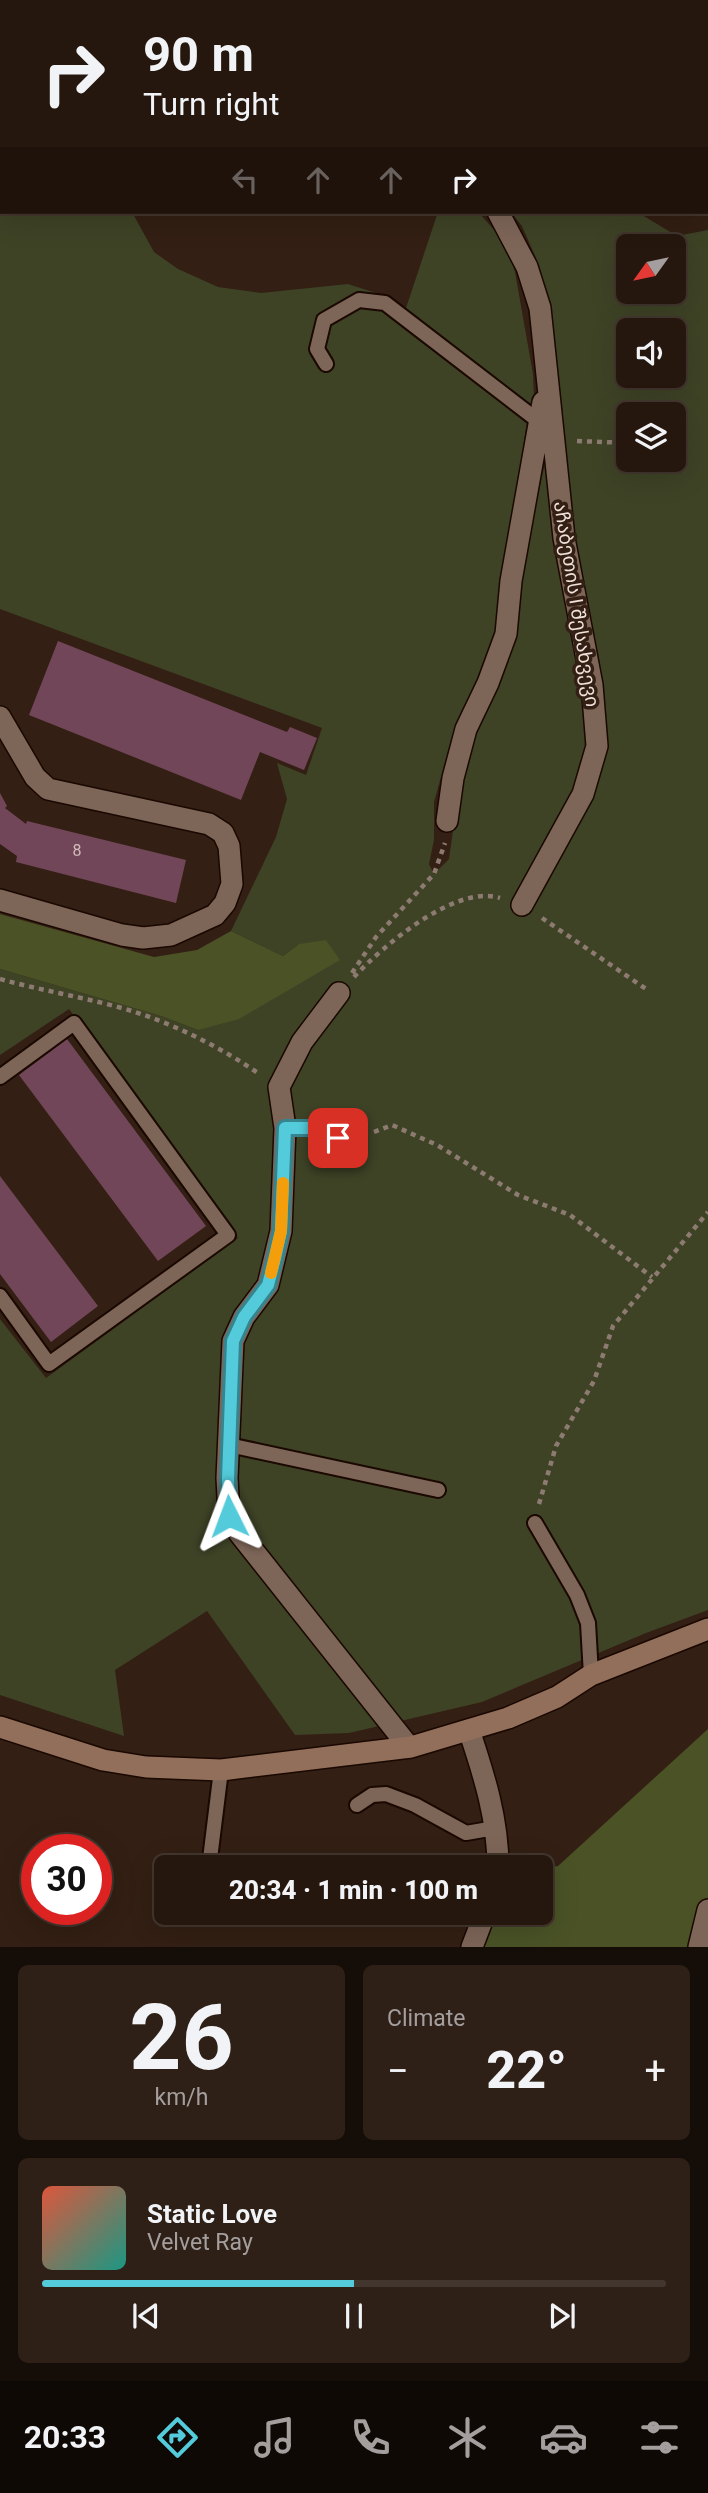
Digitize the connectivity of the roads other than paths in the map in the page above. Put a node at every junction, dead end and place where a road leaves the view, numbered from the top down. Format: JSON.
{"nodes":[{"id":1,"x":499,"y":214,"type":"edge"},
{"id":2,"x":547,"y":350,"type":"junction"},
{"id":3,"x":326,"y":364,"type":"dead end"},
{"id":4,"x":541,"y":423,"type":"junction"},
{"id":5,"x":0,"y":717,"type":"edge"},
{"id":6,"x":447,"y":821,"type":"road end"},
{"id":7,"x":0,"y":900,"type":"edge"},
{"id":8,"x":522,"y":905,"type":"road end"},
{"id":9,"x":339,"y":993,"type":"road end"},
{"id":10,"x":0,"y":1077,"type":"edge"},
{"id":11,"x":285,"y":1128,"type":"junction"},
{"id":12,"x":359,"y":1147,"type":"road end"},
{"id":13,"x":0,"y":1296,"type":"edge"},
{"id":14,"x":229,"y":1445,"type":"junction"},
{"id":15,"x":438,"y":1490,"type":"dead end"},
{"id":16,"x":535,"y":1522,"type":"road end"},
{"id":17,"x":707,"y":1631,"type":"edge"},
{"id":18,"x":591,"y":1675,"type":"junction"},
{"id":19,"x":0,"y":1727,"type":"edge"},
{"id":20,"x":469,"y":1730,"type":"junction"},
{"id":21,"x":410,"y":1747,"type":"junction"},
{"id":22,"x":221,"y":1770,"type":"junction"},
{"id":23,"x":357,"y":1805,"type":"dead end"},
{"id":24,"x":495,"y":1828,"type":"junction"},
{"id":25,"x":210,"y":1855,"type":"edge"},
{"id":26,"x":497,"y":1855,"type":"edge"},
{"id":27,"x":708,"y":1910,"type":"edge"},
{"id":28,"x":480,"y":1925,"type":"edge"},
{"id":29,"x":472,"y":1947,"type":"edge"},
{"id":30,"x":699,"y":1947,"type":"edge"}],
"edges":[{"from":1,"to":2,"type":"street","name":"აჩაბეთის I შესახვევი"},
{"from":2,"to":4,"type":"street"},
{"from":2,"to":8,"type":"street","name":"აჩაბეთის I შესახვევი"},
{"from":3,"to":4,"type":"lane"},
{"from":4,"to":6,"type":"street"},
{"from":5,"to":7,"type":"street"},
{"from":9,"to":11,"type":"street"},
{"from":10,"to":13,"type":"lane"},
{"from":11,"to":12,"type":"lane"},
{"from":11,"to":14,"type":"street"},
{"from":14,"to":15,"type":"lane"},
{"from":14,"to":21,"type":"street"},
{"from":16,"to":18,"type":"lane"},
{"from":17,"to":18,"type":"street"},
{"from":18,"to":20,"type":"street"},
{"from":19,"to":22,"type":"street"},
{"from":20,"to":21,"type":"street"},
{"from":20,"to":24,"type":"street"},
{"from":21,"to":22,"type":"street"},
{"from":22,"to":25,"type":"lane"},
{"from":23,"to":24,"type":"lane"},
{"from":24,"to":26,"type":"street"},
{"from":27,"to":30,"type":"street"},
{"from":28,"to":29,"type":"street"}]}
